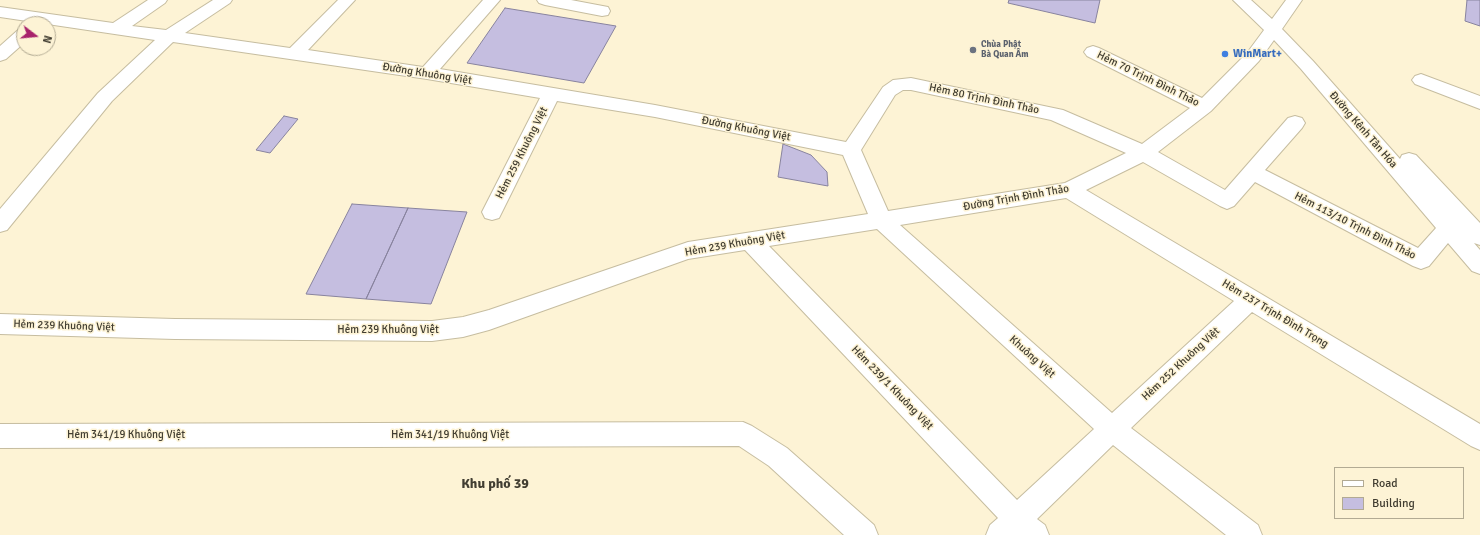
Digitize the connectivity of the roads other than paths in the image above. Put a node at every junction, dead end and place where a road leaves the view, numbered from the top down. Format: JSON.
{"nodes":[{"id":1,"x":159,"y":0,"type":"edge"},
{"id":2,"x":224,"y":0,"type":"edge"},
{"id":3,"x":347,"y":0,"type":"edge"},
{"id":4,"x":492,"y":0,"type":"edge"},
{"id":5,"x":545,"y":0,"type":"edge"},
{"id":6,"x":1241,"y":0,"type":"edge"},
{"id":7,"x":1259,"y":0,"type":"edge"},
{"id":8,"x":1294,"y":0,"type":"edge"},
{"id":9,"x":602,"y":11,"type":"dead end"},
{"id":10,"x":0,"y":12,"type":"edge"},
{"id":11,"x":17,"y":16,"type":"edge"},
{"id":12,"x":56,"y":23,"type":"edge"},
{"id":13,"x":1277,"y":24,"type":"junction"},
{"id":14,"x":117,"y":28,"type":"junction"},
{"id":15,"x":169,"y":36,"type":"junction"},
{"id":16,"x":16,"y":41,"type":"edge"},
{"id":17,"x":1093,"y":52,"type":"dead end"},
{"id":18,"x":294,"y":54,"type":"junction"},
{"id":19,"x":0,"y":55,"type":"edge"},
{"id":20,"x":427,"y":73,"type":"junction"},
{"id":21,"x":1421,"y":80,"type":"dead end"},
{"id":22,"x":551,"y":94,"type":"junction"},
{"id":23,"x":1480,"y":102,"type":"edge"},
{"id":24,"x":1204,"y":107,"type":"junction"},
{"id":25,"x":1295,"y":123,"type":"dead end"},
{"id":26,"x":851,"y":150,"type":"junction"},
{"id":27,"x":1144,"y":153,"type":"junction"},
{"id":28,"x":1252,"y":172,"type":"junction"},
{"id":29,"x":1069,"y":190,"type":"junction"},
{"id":30,"x":492,"y":212,"type":"dead end"},
{"id":31,"x":881,"y":220,"type":"junction"},
{"id":32,"x":0,"y":224,"type":"edge"},
{"id":33,"x":1448,"y":228,"type":"junction"},
{"id":34,"x":1480,"y":237,"type":"edge"},
{"id":35,"x":750,"y":241,"type":"junction"},
{"id":36,"x":1480,"y":265,"type":"edge"},
{"id":37,"x":1251,"y":299,"type":"junction"},
{"id":38,"x":0,"y":324,"type":"edge"},
{"id":39,"x":1112,"y":430,"type":"junction"},
{"id":40,"x":0,"y":436,"type":"edge"},
{"id":41,"x":1480,"y":438,"type":"edge"},
{"id":42,"x":1017,"y":530,"type":"edge"},
{"id":43,"x":864,"y":535,"type":"edge"},
{"id":44,"x":1248,"y":535,"type":"edge"}],
"edges":[{"from":1,"to":14,"type":"street"},
{"from":2,"to":15,"type":"street"},
{"from":3,"to":18,"type":"street"},
{"from":4,"to":20,"type":"street"},
{"from":5,"to":9,"type":"street"},
{"from":6,"to":13,"type":"street","name":"Đường Kênh Tân Hóa"},
{"from":7,"to":13,"type":"street","name":"Đường Kênh Tân Hóa"},
{"from":8,"to":13,"type":"street","name":"Đường Trịnh Đình Thảo"},
{"from":10,"to":11,"type":"street","name":"Đường Khuông Việt"},
{"from":12,"to":14,"type":"street","name":"Đường Khuông Việt"},
{"from":13,"to":24,"type":"street","name":"Đường Trịnh Đình Thảo"},
{"from":13,"to":33,"type":"street","name":"Đường Kênh Tân Hóa"},
{"from":13,"to":34,"type":"street","name":"Đường Kênh Tân Hóa"},
{"from":14,"to":15,"type":"street","name":"Đường Khuông Việt"},
{"from":15,"to":18,"type":"street","name":"Đường Khuông Việt"},
{"from":15,"to":32,"type":"street"},
{"from":16,"to":19,"type":"street"},
{"from":17,"to":24,"type":"street","name":"Hẻm 70 Trịnh Đình Thảo"},
{"from":18,"to":20,"type":"street","name":"Đường Khuông Việt"},
{"from":20,"to":22,"type":"street","name":"Đường Khuông Việt"},
{"from":21,"to":23,"type":"street"},
{"from":22,"to":26,"type":"street","name":"Đường Khuông Việt"},
{"from":22,"to":30,"type":"street","name":"Hẻm 259 Khuông Việt"},
{"from":24,"to":27,"type":"street","name":"Đường Trịnh Đình Thảo"},
{"from":25,"to":28,"type":"street"},
{"from":26,"to":27,"type":"street","name":"Hẻm 80 Trịnh Đình Thảo"},
{"from":26,"to":31,"type":"street","name":"Khuông Việt"},
{"from":27,"to":28,"type":"street","name":"Hẻm 80 Trịnh Đình Thảo"},
{"from":27,"to":29,"type":"street","name":"Đường Trịnh Đình Thảo"},
{"from":28,"to":33,"type":"street","name":"Hẻm 113/10 Trịnh Đình Thảo"},
{"from":29,"to":31,"type":"street","name":"Đường Trịnh Đình Thảo"},
{"from":29,"to":37,"type":"street","name":"Hẻm 237 Trịnh Đình Trọng"},
{"from":31,"to":35,"type":"street","name":"Hẻm 239 Khuông Việt"},
{"from":31,"to":39,"type":"street","name":"Khuông Việt"},
{"from":33,"to":36,"type":"street","name":"Đường Kênh Tân Hóa"},
{"from":35,"to":38,"type":"street","name":"Hẻm 239 Khuông Việt"},
{"from":35,"to":42,"type":"street","name":"Hẻm 239/1 Khuông Việt"},
{"from":37,"to":39,"type":"street","name":"Hẻm 252 Khuông Việt"},
{"from":37,"to":41,"type":"street","name":"Hẻm 237 Trịnh Đình Trọng"},
{"from":39,"to":42,"type":"street","name":"Hẻm 252 Khuông Việt"},
{"from":39,"to":44,"type":"street","name":"Khuông Việt"},
{"from":40,"to":43,"type":"street","name":"Hẻm 341/19 Khuông Việt"}]}
